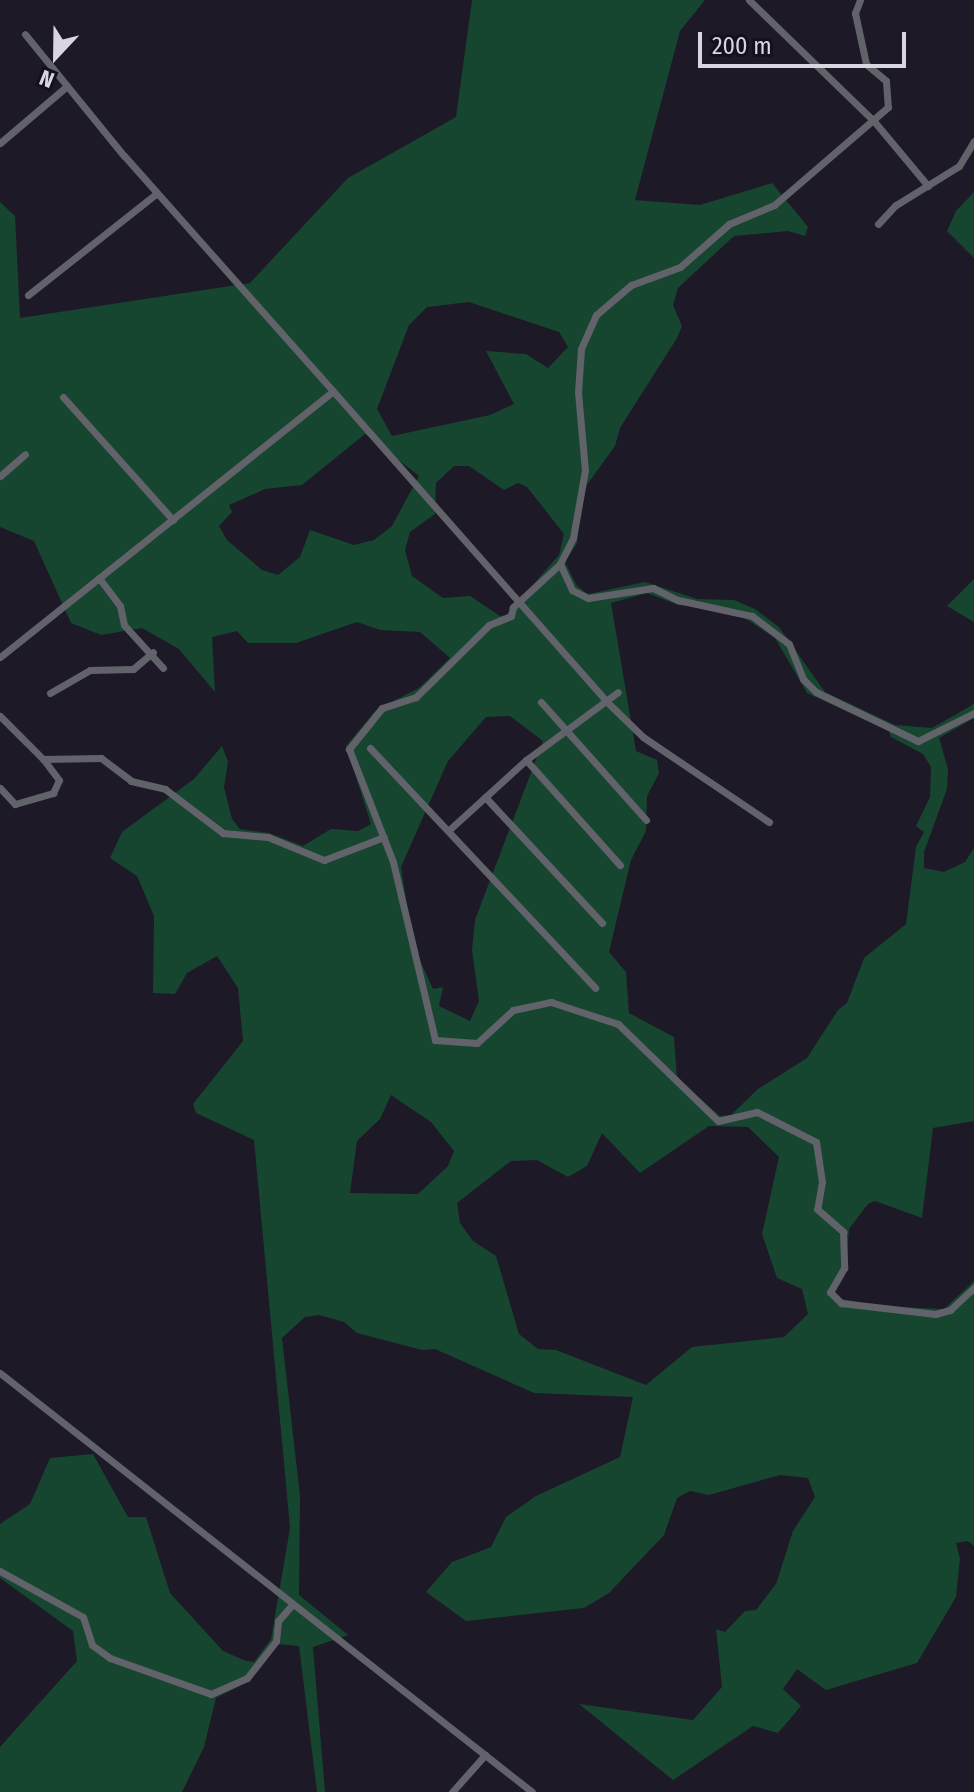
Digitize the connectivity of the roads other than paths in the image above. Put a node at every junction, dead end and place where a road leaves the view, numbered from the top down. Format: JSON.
{"nodes":[{"id":1,"x":749,"y":0,"type":"edge"},
{"id":2,"x":860,"y":0,"type":"edge"},
{"id":3,"x":25,"y":34,"type":"dead end"},
{"id":4,"x":67,"y":86,"type":"junction"},
{"id":5,"x":873,"y":120,"type":"junction"},
{"id":6,"x":974,"y":141,"type":"edge"},
{"id":7,"x":0,"y":143,"type":"edge"},
{"id":8,"x":928,"y":186,"type":"junction"},
{"id":9,"x":157,"y":193,"type":"junction"},
{"id":10,"x":878,"y":224,"type":"dead end"},
{"id":11,"x":28,"y":295,"type":"dead end"},
{"id":12,"x":333,"y":391,"type":"junction"},
{"id":13,"x":63,"y":397,"type":"dead end"},
{"id":14,"x":25,"y":454,"type":"dead end"},
{"id":15,"x":0,"y":476,"type":"edge"},
{"id":16,"x":173,"y":520,"type":"junction"},
{"id":17,"x":560,"y":564,"type":"junction"},
{"id":18,"x":99,"y":578,"type":"junction"},
{"id":19,"x":518,"y":602,"type":"junction"},
{"id":20,"x":153,"y":652,"type":"junction"},
{"id":21,"x":0,"y":657,"type":"edge"},
{"id":22,"x":163,"y":668,"type":"dead end"},
{"id":23,"x":618,"y":692,"type":"dead end"},
{"id":24,"x":50,"y":693,"type":"dead end"},
{"id":25,"x":541,"y":702,"type":"dead end"},
{"id":26,"x":607,"y":702,"type":"junction"},
{"id":27,"x":974,"y":713,"type":"edge"},
{"id":28,"x":0,"y":716,"type":"edge"},
{"id":29,"x":567,"y":731,"type":"junction"},
{"id":30,"x":370,"y":748,"type":"dead end"},
{"id":31,"x":43,"y":759,"type":"junction"},
{"id":32,"x":526,"y":760,"type":"junction"},
{"id":33,"x":0,"y":788,"type":"edge"},
{"id":34,"x":485,"y":797,"type":"junction"},
{"id":35,"x":646,"y":820,"type":"dead end"},
{"id":36,"x":769,"y":822,"type":"dead end"},
{"id":37,"x":449,"y":830,"type":"junction"},
{"id":38,"x":384,"y":837,"type":"junction"},
{"id":39,"x":620,"y":865,"type":"dead end"},
{"id":40,"x":602,"y":923,"type":"dead end"},
{"id":41,"x":595,"y":988,"type":"dead end"},
{"id":42,"x":974,"y":1288,"type":"edge"},
{"id":43,"x":0,"y":1373,"type":"edge"},
{"id":44,"x":0,"y":1571,"type":"edge"},
{"id":45,"x":292,"y":1605,"type":"junction"},
{"id":46,"x":485,"y":1755,"type":"junction"},
{"id":47,"x":452,"y":1792,"type":"edge"},
{"id":48,"x":532,"y":1792,"type":"edge"}],
"edges":[{"from":1,"to":5,"type":"street"},
{"from":2,"to":5,"type":"street"},
{"from":3,"to":4,"type":"street"},
{"from":4,"to":7,"type":"street"},
{"from":4,"to":9,"type":"street"},
{"from":5,"to":8,"type":"street"},
{"from":5,"to":17,"type":"street"},
{"from":6,"to":8,"type":"street"},
{"from":8,"to":10,"type":"street"},
{"from":9,"to":11,"type":"street"},
{"from":9,"to":12,"type":"street"},
{"from":12,"to":16,"type":"street"},
{"from":12,"to":19,"type":"street"},
{"from":13,"to":16,"type":"street"},
{"from":14,"to":15,"type":"street"},
{"from":16,"to":18,"type":"street"},
{"from":17,"to":19,"type":"street"},
{"from":17,"to":27,"type":"street"},
{"from":18,"to":20,"type":"street"},
{"from":18,"to":21,"type":"street"},
{"from":19,"to":26,"type":"street"},
{"from":19,"to":38,"type":"street"},
{"from":20,"to":22,"type":"street"},
{"from":20,"to":24,"type":"street"},
{"from":23,"to":26,"type":"street"},
{"from":25,"to":29,"type":"street"},
{"from":26,"to":29,"type":"street"},
{"from":26,"to":36,"type":"street"},
{"from":28,"to":31,"type":"street"},
{"from":29,"to":32,"type":"street"},
{"from":29,"to":35,"type":"street"},
{"from":30,"to":37,"type":"street"},
{"from":31,"to":33,"type":"street"},
{"from":31,"to":38,"type":"street"},
{"from":32,"to":34,"type":"street"},
{"from":32,"to":39,"type":"street"},
{"from":34,"to":37,"type":"street"},
{"from":34,"to":40,"type":"street"},
{"from":37,"to":41,"type":"street"},
{"from":38,"to":42,"type":"street"},
{"from":43,"to":45,"type":"street"},
{"from":44,"to":45,"type":"street"},
{"from":45,"to":46,"type":"street"},
{"from":46,"to":47,"type":"street"},
{"from":46,"to":48,"type":"street"}]}
